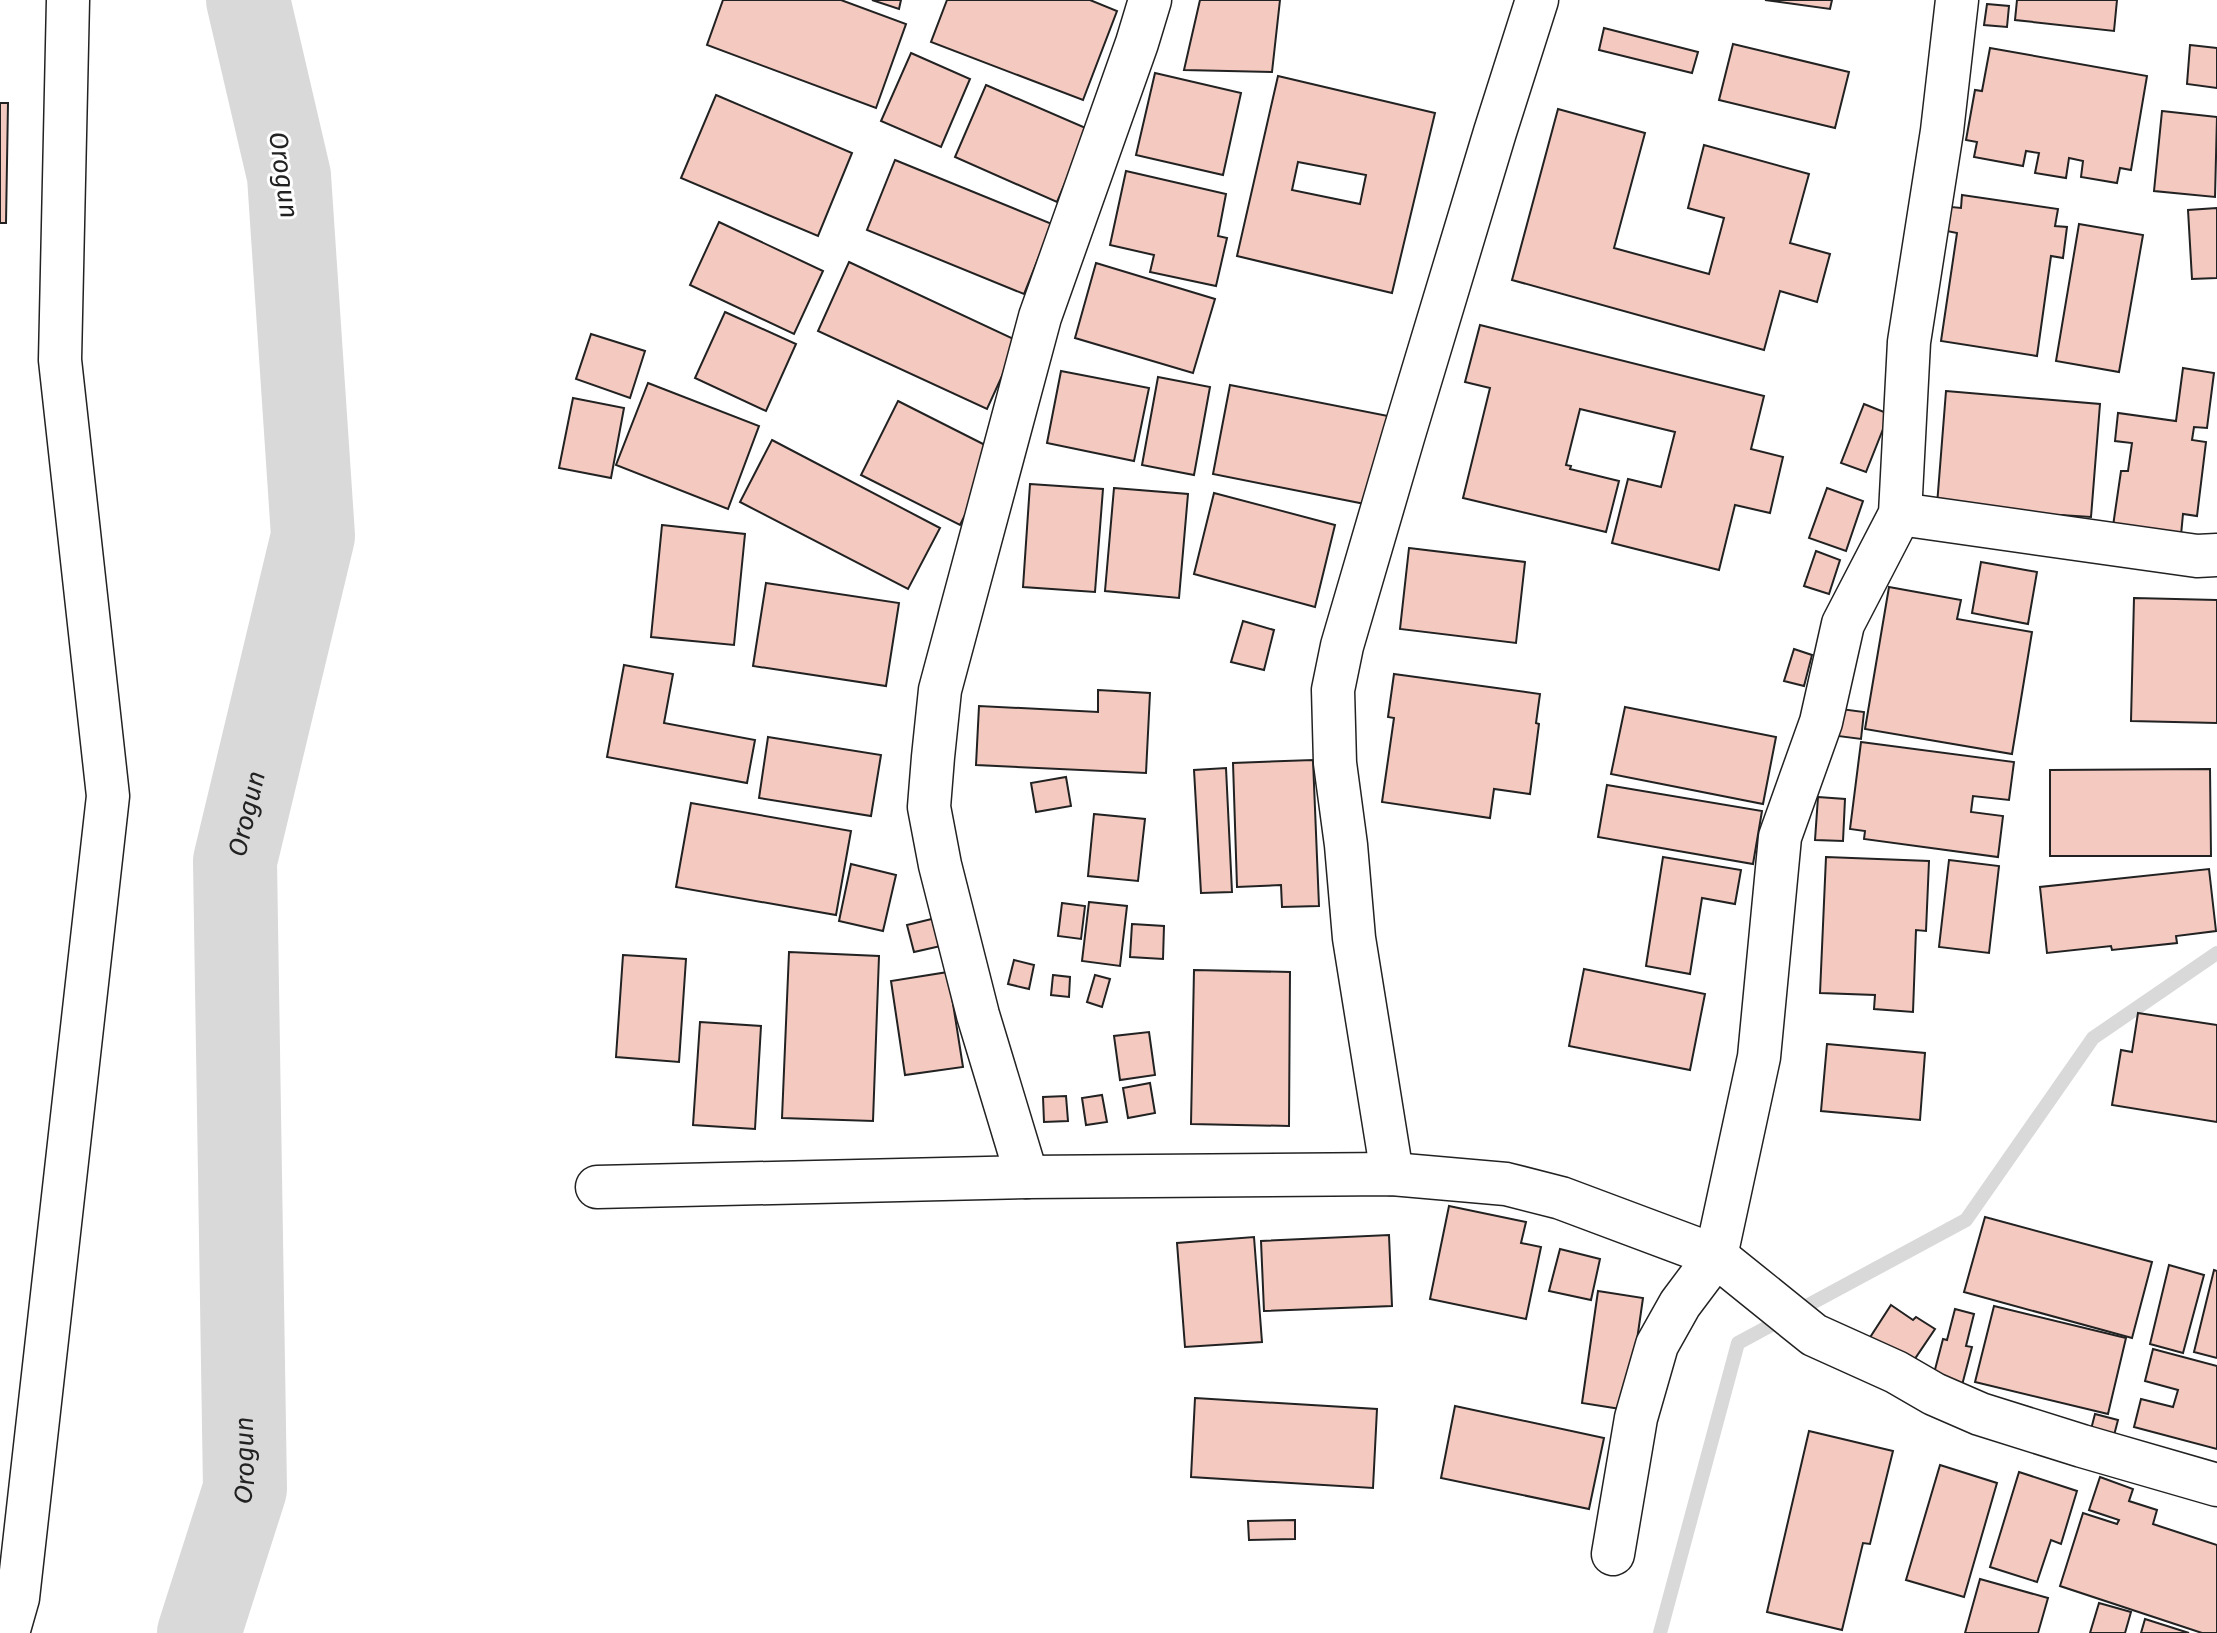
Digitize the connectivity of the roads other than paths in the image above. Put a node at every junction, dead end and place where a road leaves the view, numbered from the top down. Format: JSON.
{"nodes":[{"id":1,"x":68,"y":0,"type":"edge"},
{"id":2,"x":1150,"y":0,"type":"edge"},
{"id":3,"x":1537,"y":0,"type":"edge"},
{"id":4,"x":1957,"y":0,"type":"edge"},
{"id":5,"x":1900,"y":514,"type":"junction"},
{"id":6,"x":2217,"y":555,"type":"edge"},
{"id":7,"x":1392,"y":1174,"type":"junction"},
{"id":8,"x":1027,"y":1177,"type":"junction"},
{"id":9,"x":597,"y":1187,"type":"dead end"},
{"id":10,"x":1716,"y":1256,"type":"junction"},
{"id":11,"x":2217,"y":1485,"type":"edge"},
{"id":12,"x":1613,"y":1554,"type":"dead end"},
{"id":13,"x":8,"y":1633,"type":"edge"}],
"edges":[{"from":1,"to":13,"type":"street"},
{"from":2,"to":8,"type":"street"},
{"from":3,"to":7,"type":"street"},
{"from":4,"to":5,"type":"street"},
{"from":5,"to":6,"type":"street"},
{"from":5,"to":10,"type":"street"},
{"from":7,"to":8,"type":"street"},
{"from":7,"to":10,"type":"street"},
{"from":8,"to":9,"type":"street"},
{"from":10,"to":11,"type":"street"},
{"from":10,"to":12,"type":"street"}]}
